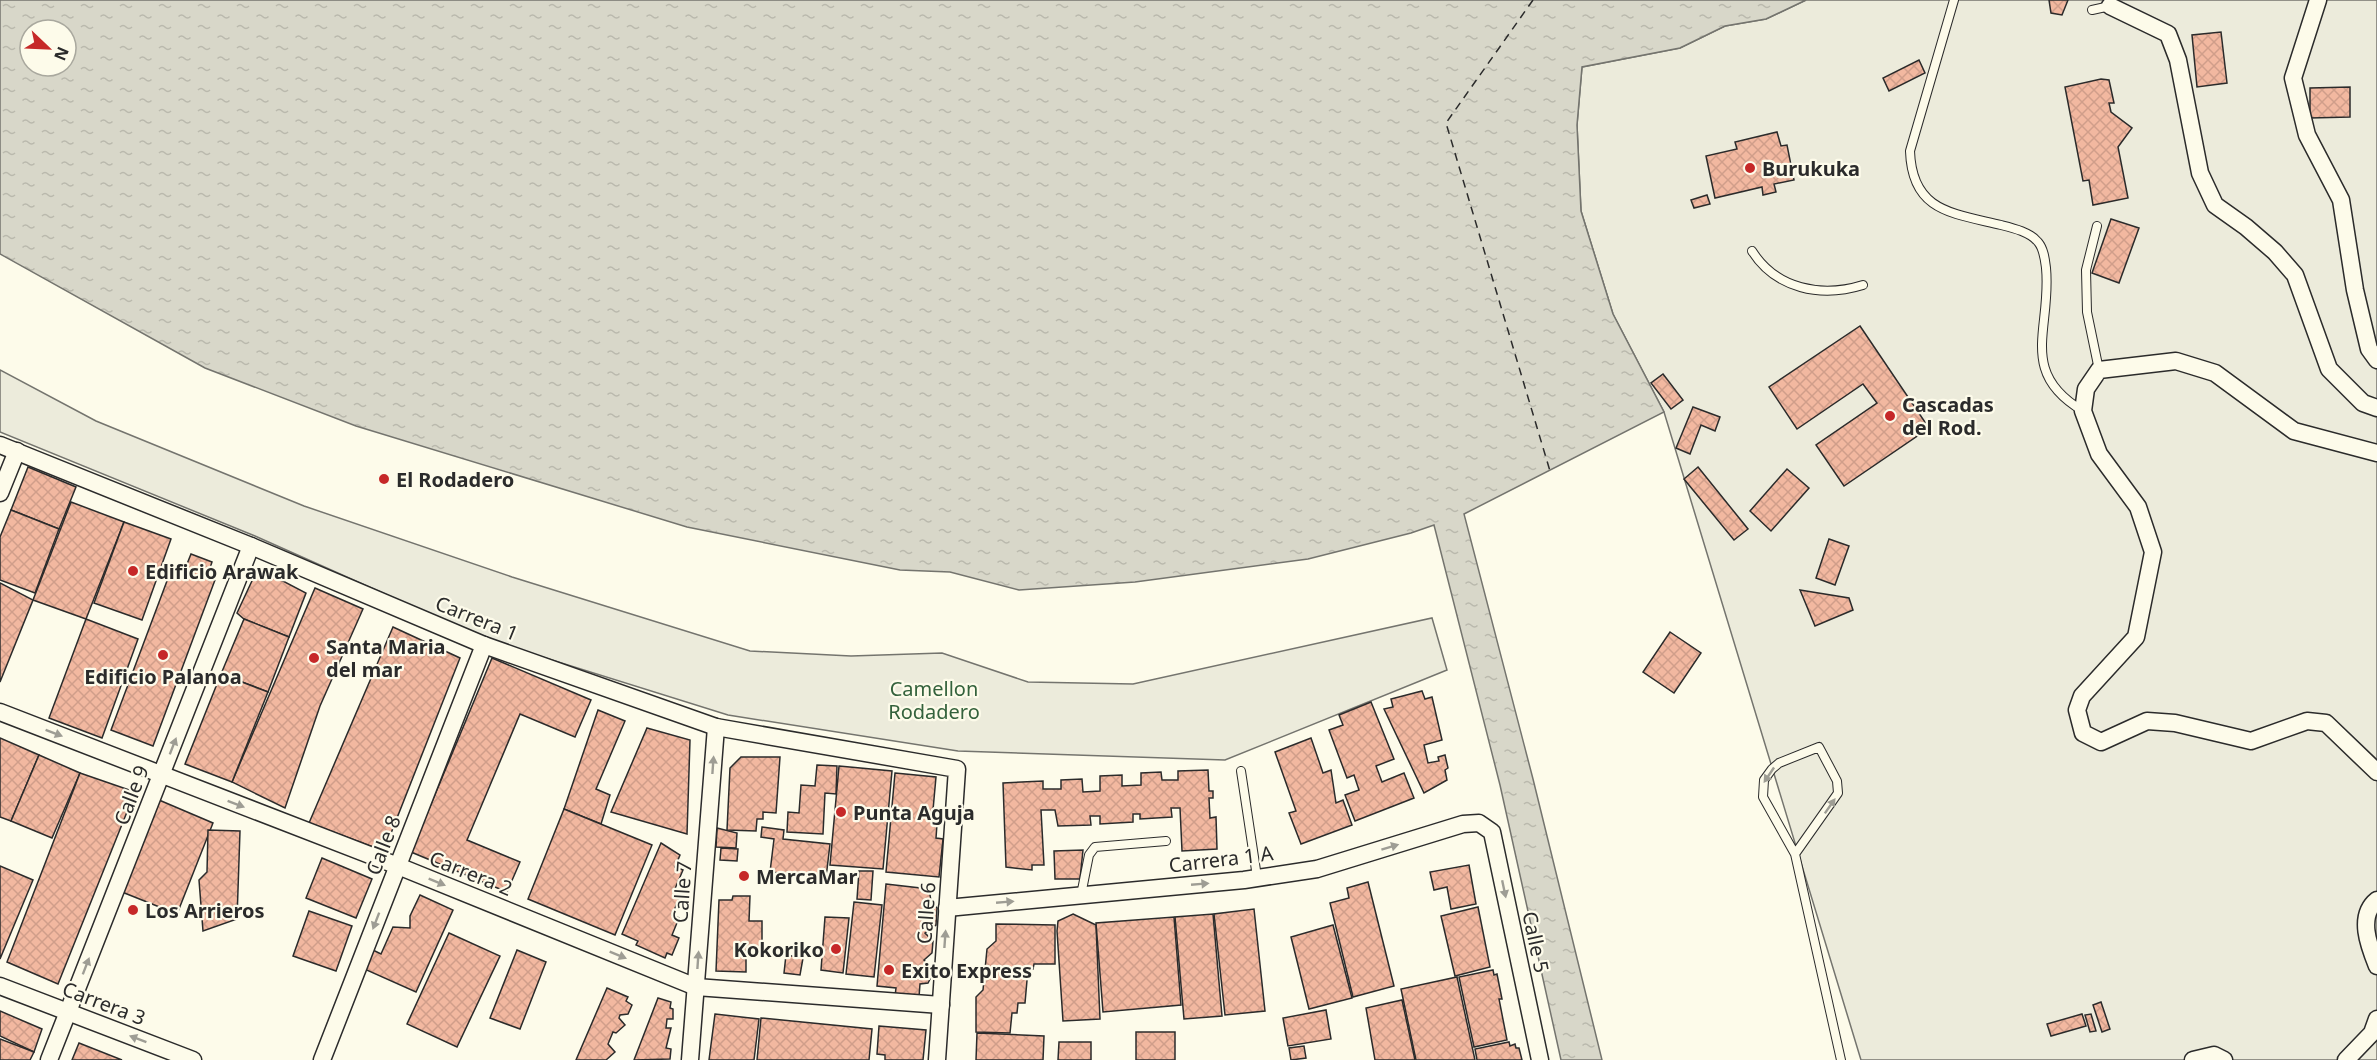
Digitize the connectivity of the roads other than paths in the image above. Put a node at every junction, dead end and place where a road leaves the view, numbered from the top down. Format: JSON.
{"nodes":[{"id":1,"x":1954,"y":0,"type":"edge"},
{"id":2,"x":2318,"y":0,"type":"edge"},
{"id":3,"x":2110,"y":6,"type":"joint"},
{"id":4,"x":2092,"y":10,"type":"dead end"},
{"id":5,"x":2097,"y":226,"type":"dead end"},
{"id":6,"x":1752,"y":250,"type":"dead end"},
{"id":7,"x":1863,"y":285,"type":"dead end"},
{"id":8,"x":2377,"y":360,"type":"edge"},
{"id":9,"x":2099,"y":370,"type":"junction"},
{"id":10,"x":2377,"y":408,"type":"edge"},
{"id":11,"x":2084,"y":411,"type":"junction"},
{"id":12,"x":0,"y":445,"type":"edge"},
{"id":13,"x":17,"y":451,"type":"junction"},
{"id":14,"x":2377,"y":453,"type":"edge"},
{"id":15,"x":0,"y":493,"type":"edge"},
{"id":16,"x":251,"y":546,"type":"junction"},
{"id":17,"x":484,"y":645,"type":"junction"},
{"id":18,"x":0,"y":712,"type":"edge"},
{"id":19,"x":716,"y":727,"type":"junction"},
{"id":20,"x":957,"y":769,"type":"joint"},
{"id":21,"x":1241,"y":771,"type":"dead end"},
{"id":22,"x":2377,"y":772,"type":"edge"},
{"id":23,"x":161,"y":775,"type":"junction"},
{"id":24,"x":1492,"y":832,"type":"joint"},
{"id":25,"x":1166,"y":841,"type":"dead end"},
{"id":26,"x":1795,"y":854,"type":"junction"},
{"id":27,"x":398,"y":866,"type":"junction"},
{"id":28,"x":1257,"y":878,"type":"junction"},
{"id":29,"x":1081,"y":895,"type":"junction"},
{"id":30,"x":2377,"y":900,"type":"edge"},
{"id":31,"x":947,"y":908,"type":"junction"},
{"id":32,"x":2377,"y":966,"type":"edge"},
{"id":33,"x":0,"y":986,"type":"edge"},
{"id":34,"x":696,"y":987,"type":"junction"},
{"id":35,"x":940,"y":1005,"type":"junction"},
{"id":36,"x":68,"y":1012,"type":"junction"},
{"id":37,"x":2377,"y":1019,"type":"edge"},
{"id":38,"x":49,"y":1060,"type":"edge"},
{"id":39,"x":193,"y":1060,"type":"edge"},
{"id":40,"x":322,"y":1060,"type":"edge"},
{"id":41,"x":690,"y":1060,"type":"edge"},
{"id":42,"x":937,"y":1060,"type":"edge"},
{"id":43,"x":1540,"y":1060,"type":"edge"},
{"id":44,"x":1840,"y":1060,"type":"edge"},
{"id":45,"x":2193,"y":1060,"type":"edge"},
{"id":46,"x":2224,"y":1060,"type":"edge"},
{"id":47,"x":2346,"y":1060,"type":"edge"}],
"edges":[{"from":1,"to":11,"type":"lane"},
{"from":2,"to":8,"type":"street"},
{"from":3,"to":4,"type":"lane"},
{"from":3,"to":10,"type":"street"},
{"from":5,"to":9,"type":"lane"},
{"from":6,"to":7,"type":"lane"},
{"from":9,"to":11,"type":"street"},
{"from":9,"to":14,"type":"street"},
{"from":11,"to":22,"type":"street"},
{"from":12,"to":13,"type":"street","name":"Carrera 1"},
{"from":13,"to":15,"type":"street"},
{"from":13,"to":16,"type":"street","name":"Carrera 1"},
{"from":16,"to":17,"type":"street","name":"Carrera 1"},
{"from":23,"to":16,"type":"street","name":"Calle 9","one_way":true},
{"from":17,"to":19,"type":"street","name":"Carrera 1"},
{"from":17,"to":27,"type":"street","name":"Calle 8"},
{"from":18,"to":23,"type":"street","name":"Carrera 2","one_way":true},
{"from":19,"to":20,"type":"street","name":"Carrera 1"},
{"from":34,"to":19,"type":"street","name":"Calle 7","one_way":true},
{"from":20,"to":31,"type":"street","name":"Calle 6"},
{"from":21,"to":28,"type":"lane"},
{"from":23,"to":27,"type":"street","name":"Carrera 2","one_way":true},
{"from":36,"to":23,"type":"street","name":"Calle 9","one_way":true},
{"from":28,"to":24,"type":"street","name":"Carrera 1 A","one_way":true},
{"from":24,"to":43,"type":"street","name":"Calle 5","one_way":true},
{"from":25,"to":29,"type":"lane"},
{"from":26,"to":26,"type":"lane","one_way":true},
{"from":26,"to":44,"type":"lane"},
{"from":27,"to":34,"type":"street","name":"Carrera 2","one_way":true},
{"from":27,"to":40,"type":"street","name":"Calle 8","one_way":true},
{"from":29,"to":28,"type":"street","name":"Carrera 1 A","one_way":true},
{"from":31,"to":29,"type":"street","name":"Carrera 1 A","one_way":true},
{"from":30,"to":32,"type":"street"},
{"from":35,"to":31,"type":"street","name":"Calle 6","one_way":true},
{"from":33,"to":36,"type":"street","name":"Carrera 3"},
{"from":34,"to":35,"type":"street","name":"Carrera 2"},
{"from":34,"to":41,"type":"street","name":"Calle 7"},
{"from":35,"to":42,"type":"street","name":"Calle 6"},
{"from":36,"to":38,"type":"street","name":"Calle 9"},
{"from":39,"to":36,"type":"street","name":"Carrera 3","one_way":true},
{"from":37,"to":47,"type":"street"},
{"from":45,"to":46,"type":"street"}]}
